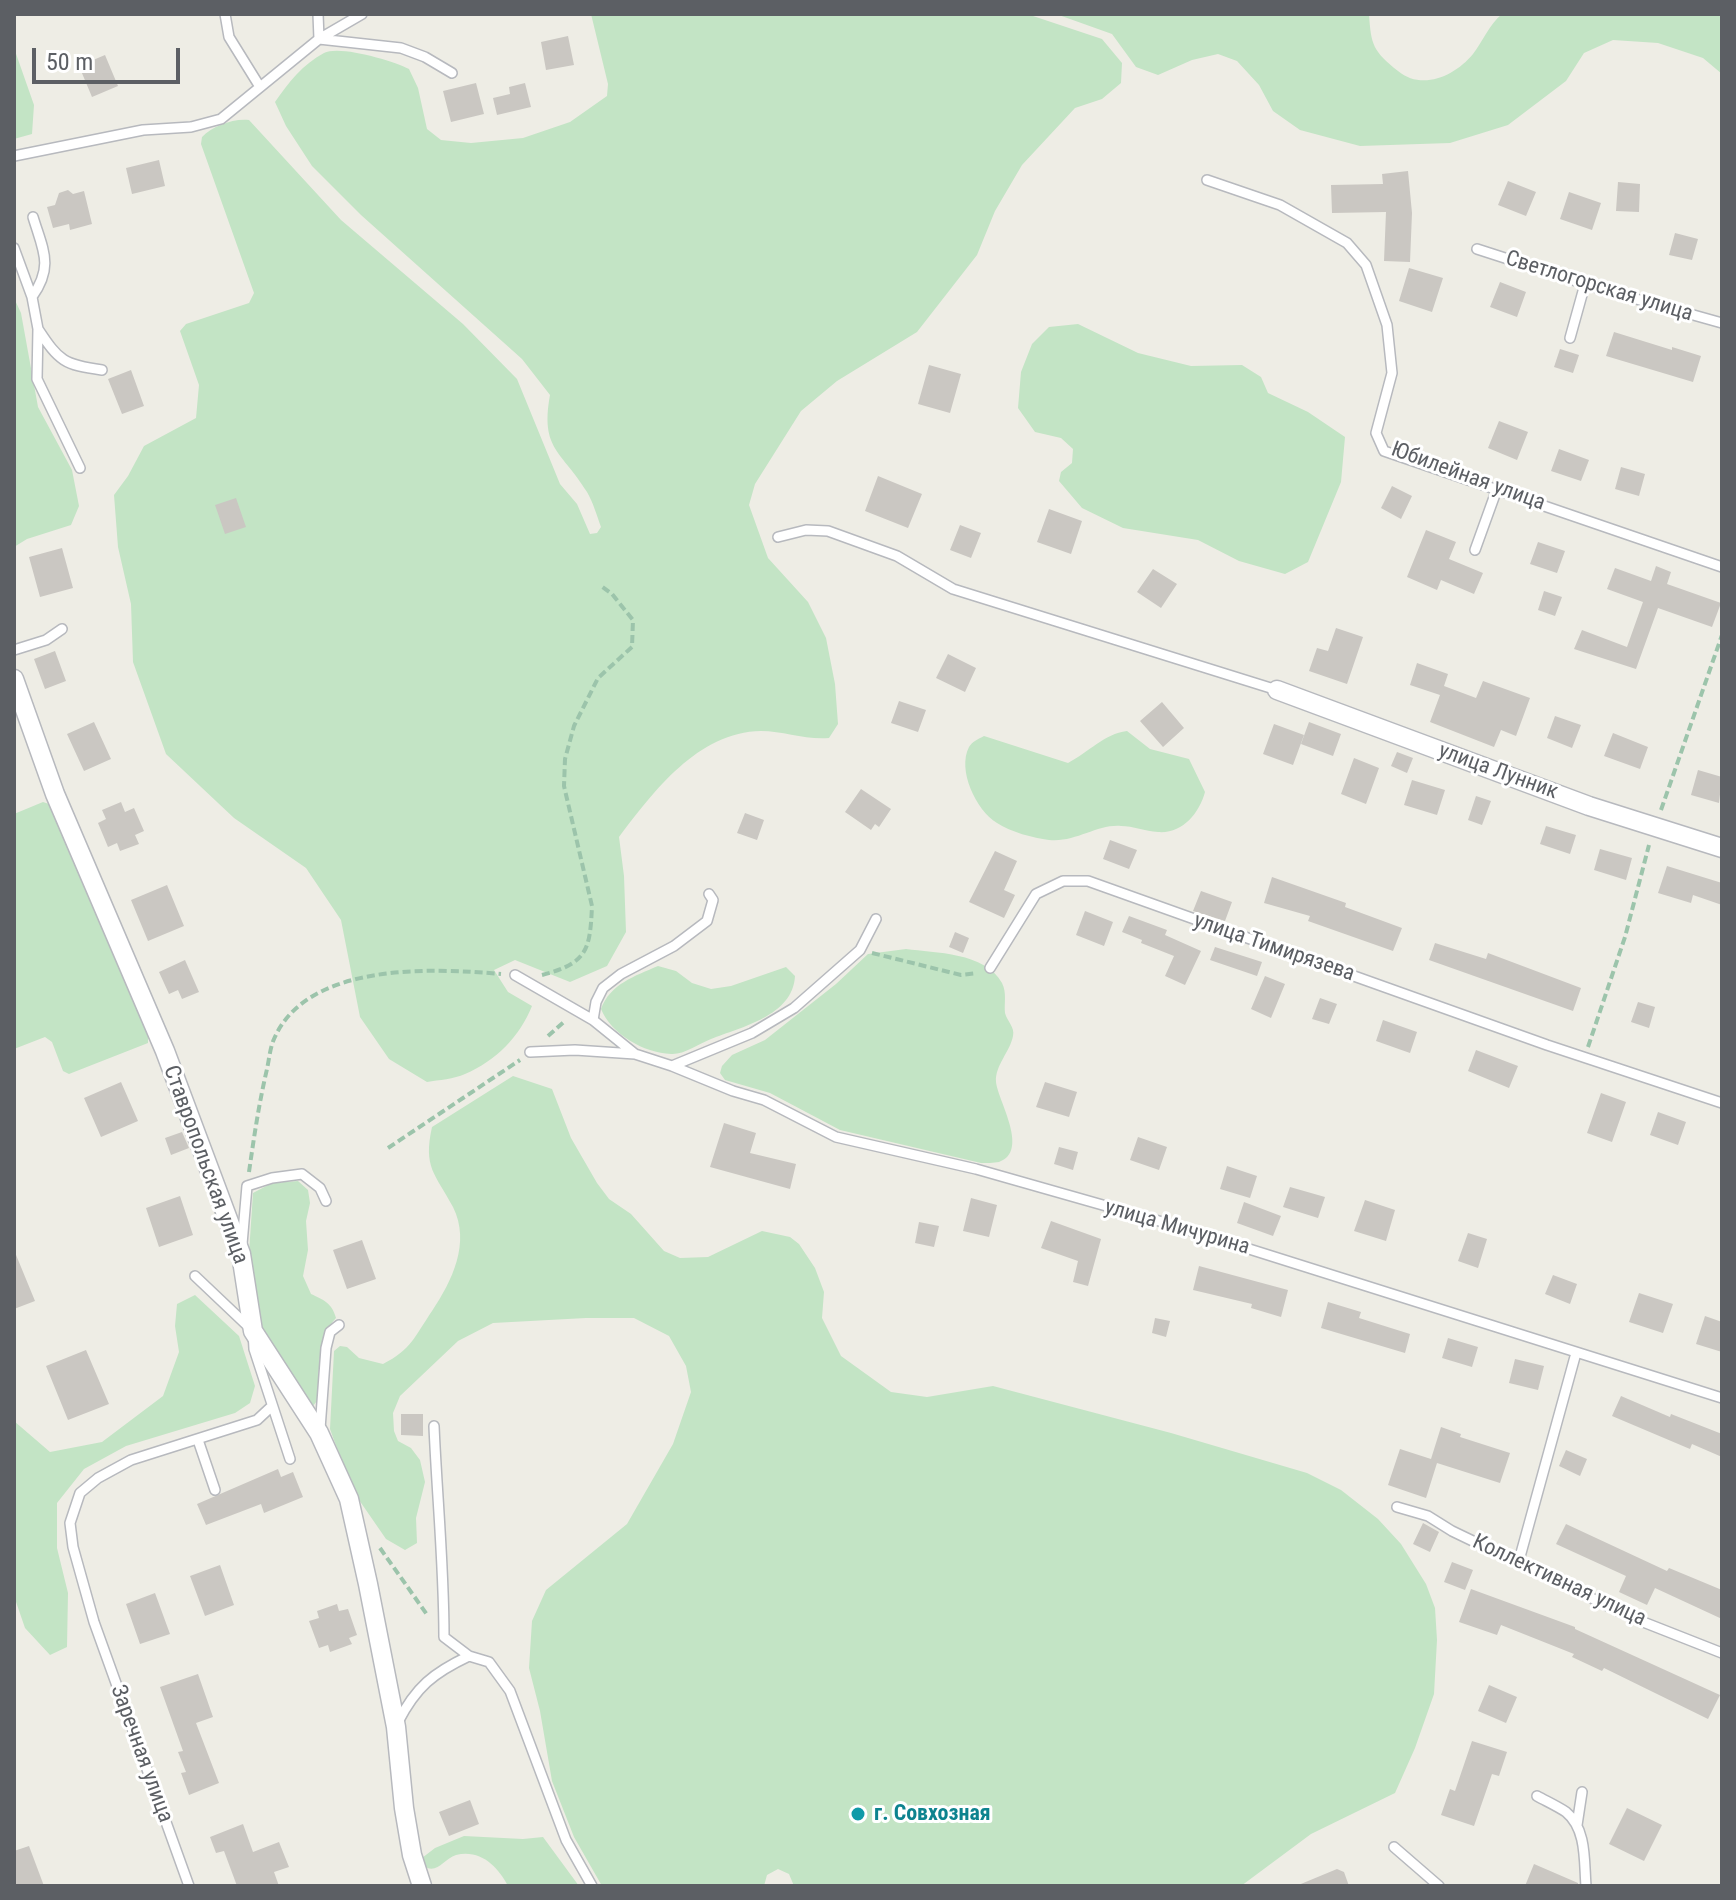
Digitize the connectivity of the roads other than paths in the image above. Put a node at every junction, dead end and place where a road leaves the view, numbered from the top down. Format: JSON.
{"nodes":[{"id":1,"x":225,"y":14,"type":"edge"},
{"id":2,"x":318,"y":14,"type":"edge"},
{"id":3,"x":362,"y":14,"type":"edge"},
{"id":4,"x":319,"y":39,"type":"junction"},
{"id":5,"x":452,"y":73,"type":"dead end"},
{"id":6,"x":260,"y":87,"type":"junction"},
{"id":7,"x":14,"y":156,"type":"edge"},
{"id":8,"x":1207,"y":180,"type":"dead end"},
{"id":9,"x":33,"y":217,"type":"dead end"},
{"id":10,"x":14,"y":248,"type":"edge"},
{"id":11,"x":1477,"y":249,"type":"dead end"},
{"id":12,"x":1585,"y":284,"type":"junction"},
{"id":13,"x":32,"y":297,"type":"junction"},
{"id":14,"x":1722,"y":323,"type":"edge"},
{"id":15,"x":38,"y":329,"type":"junction"},
{"id":16,"x":1570,"y":338,"type":"dead end"},
{"id":17,"x":102,"y":370,"type":"dead end"},
{"id":18,"x":80,"y":468,"type":"dead end"},
{"id":19,"x":1497,"y":489,"type":"junction"},
{"id":20,"x":778,"y":537,"type":"dead end"},
{"id":21,"x":1475,"y":550,"type":"dead end"},
{"id":22,"x":1722,"y":567,"type":"edge"},
{"id":23,"x":62,"y":629,"type":"dead end"},
{"id":24,"x":14,"y":650,"type":"edge"},
{"id":25,"x":14,"y":679,"type":"edge"},
{"id":26,"x":1277,"y":690,"type":"joint"},
{"id":27,"x":1722,"y":848,"type":"edge"},
{"id":28,"x":709,"y":894,"type":"dead end"},
{"id":29,"x":876,"y":919,"type":"dead end"},
{"id":30,"x":990,"y":968,"type":"road end"},
{"id":31,"x":515,"y":975,"type":"road end"},
{"id":32,"x":593,"y":1020,"type":"junction"},
{"id":33,"x":530,"y":1052,"type":"road end"},
{"id":34,"x":635,"y":1054,"type":"junction"},
{"id":35,"x":672,"y":1066,"type":"junction"},
{"id":36,"x":1722,"y":1103,"type":"edge"},
{"id":37,"x":326,"y":1201,"type":"dead end"},
{"id":38,"x":241,"y":1254,"type":"junction"},
{"id":39,"x":195,"y":1276,"type":"dead end"},
{"id":40,"x":339,"y":1325,"type":"dead end"},
{"id":41,"x":253,"y":1331,"type":"junction"},
{"id":42,"x":1576,"y":1353,"type":"junction"},
{"id":43,"x":1722,"y":1398,"type":"edge"},
{"id":44,"x":272,"y":1406,"type":"junction"},
{"id":45,"x":434,"y":1426,"type":"dead end"},
{"id":46,"x":319,"y":1433,"type":"junction"},
{"id":47,"x":198,"y":1440,"type":"junction"},
{"id":48,"x":290,"y":1459,"type":"dead end"},
{"id":49,"x":215,"y":1490,"type":"dead end"},
{"id":50,"x":1397,"y":1507,"type":"dead end"},
{"id":51,"x":1518,"y":1564,"type":"junction"},
{"id":52,"x":1722,"y":1653,"type":"edge"},
{"id":53,"x":469,"y":1656,"type":"junction"},
{"id":54,"x":396,"y":1727,"type":"junction"},
{"id":55,"x":1582,"y":1792,"type":"dead end"},
{"id":56,"x":1537,"y":1796,"type":"dead end"},
{"id":57,"x":1577,"y":1825,"type":"junction"},
{"id":58,"x":1394,"y":1847,"type":"dead end"},
{"id":59,"x":189,"y":1886,"type":"edge"},
{"id":60,"x":422,"y":1886,"type":"edge"},
{"id":61,"x":592,"y":1886,"type":"edge"},
{"id":62,"x":1439,"y":1886,"type":"edge"},
{"id":63,"x":1586,"y":1886,"type":"edge"}],
"edges":[{"from":1,"to":6,"type":"lane"},
{"from":2,"to":4,"type":"lane"},
{"from":3,"to":4,"type":"lane"},
{"from":4,"to":5,"type":"lane"},
{"from":4,"to":6,"type":"lane"},
{"from":6,"to":7,"type":"lane"},
{"from":8,"to":19,"type":"lane","name":"Юбилейная улица"},
{"from":9,"to":13,"type":"lane"},
{"from":10,"to":13,"type":"lane"},
{"from":11,"to":12,"type":"lane","name":"Светлогорская улица"},
{"from":12,"to":14,"type":"lane","name":"Светлогорская улица"},
{"from":12,"to":16,"type":"lane"},
{"from":13,"to":15,"type":"lane"},
{"from":15,"to":17,"type":"lane"},
{"from":15,"to":18,"type":"lane"},
{"from":19,"to":21,"type":"lane"},
{"from":19,"to":22,"type":"lane","name":"Юбилейная улица"},
{"from":20,"to":26,"type":"lane"},
{"from":23,"to":24,"type":"lane"},
{"from":25,"to":38,"type":"street","name":"Ставропольская улица"},
{"from":26,"to":27,"type":"street","name":"улица Лунник"},
{"from":28,"to":32,"type":"lane"},
{"from":29,"to":35,"type":"lane"},
{"from":30,"to":36,"type":"lane","name":"улица Тимирязева"},
{"from":31,"to":32,"type":"lane"},
{"from":32,"to":34,"type":"lane"},
{"from":33,"to":34,"type":"lane"},
{"from":34,"to":35,"type":"lane","name":"улица Мичурина"},
{"from":35,"to":42,"type":"lane","name":"улица Мичурина"},
{"from":37,"to":38,"type":"lane"},
{"from":38,"to":41,"type":"street","name":"Ставропольская улица"},
{"from":39,"to":41,"type":"lane"},
{"from":40,"to":46,"type":"lane"},
{"from":41,"to":44,"type":"lane"},
{"from":41,"to":46,"type":"street","name":"Ставропольская улица"},
{"from":42,"to":43,"type":"lane","name":"улица Мичурина"},
{"from":42,"to":51,"type":"lane"},
{"from":44,"to":47,"type":"lane","name":"Заречная улица"},
{"from":44,"to":48,"type":"lane"},
{"from":45,"to":53,"type":"lane"},
{"from":46,"to":54,"type":"street","name":"Ставропольская улица"},
{"from":47,"to":49,"type":"lane"},
{"from":47,"to":59,"type":"lane","name":"Заречная улица"},
{"from":50,"to":51,"type":"lane","name":"Коллективная улица"},
{"from":51,"to":52,"type":"lane","name":"Коллективная улица"},
{"from":53,"to":54,"type":"lane"},
{"from":53,"to":61,"type":"lane"},
{"from":54,"to":60,"type":"street","name":"Ставропольская улица"},
{"from":55,"to":57,"type":"lane"},
{"from":56,"to":57,"type":"lane"},
{"from":57,"to":63,"type":"lane"},
{"from":58,"to":62,"type":"lane"}]}
